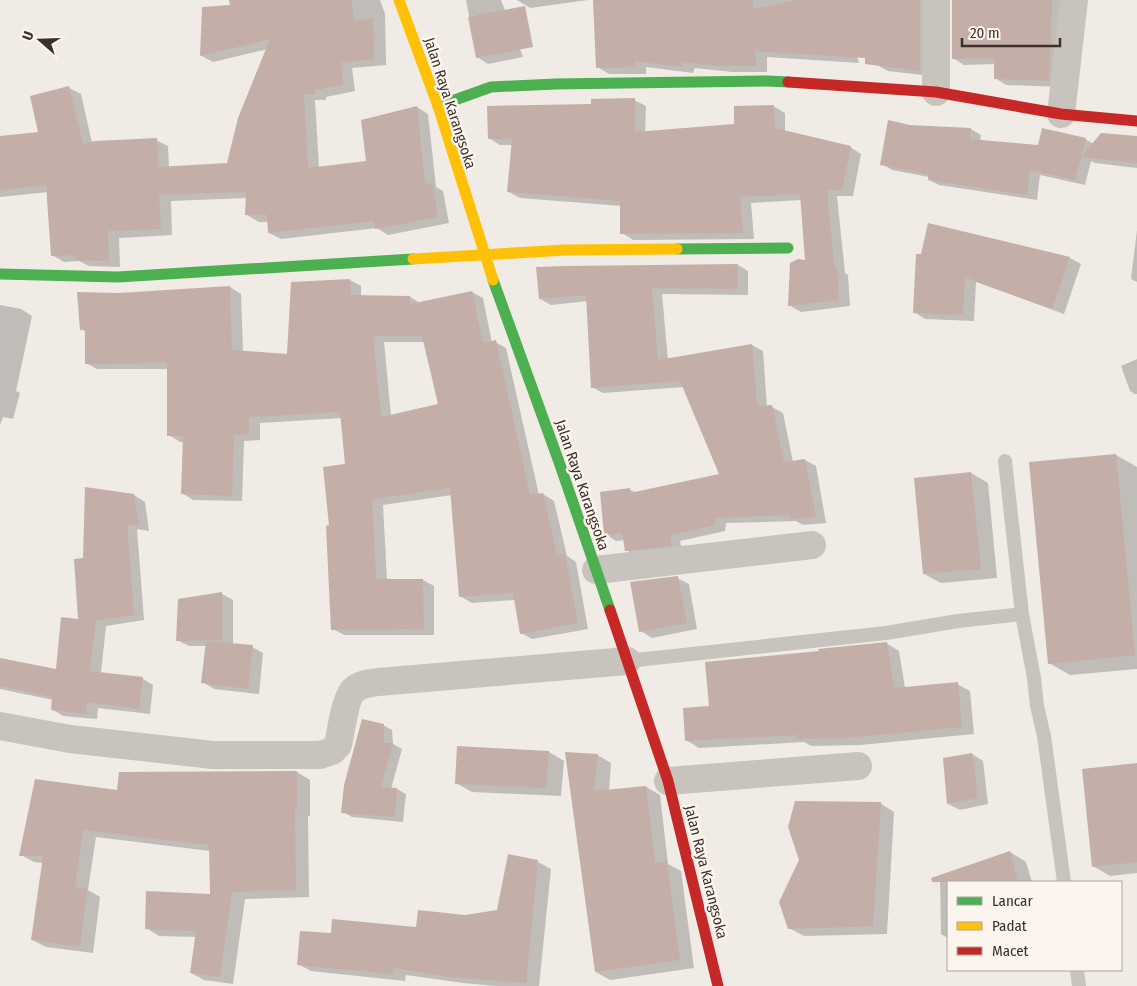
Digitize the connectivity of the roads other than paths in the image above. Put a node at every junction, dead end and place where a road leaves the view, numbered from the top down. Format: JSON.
{"nodes":[{"id":1,"x":399,"y":0,"type":"edge"},
{"id":2,"x":936,"y":0,"type":"edge"},
{"id":3,"x":1074,"y":0,"type":"edge"},
{"id":4,"x":936,"y":92,"type":"junction"},
{"id":5,"x":438,"y":106,"type":"junction"},
{"id":6,"x":1061,"y":114,"type":"junction"},
{"id":7,"x":1137,"y":121,"type":"edge"},
{"id":8,"x":788,"y":248,"type":"dead end"},
{"id":9,"x":484,"y":255,"type":"junction"},
{"id":10,"x":0,"y":274,"type":"edge"},
{"id":11,"x":1005,"y":462,"type":"dead end"},
{"id":12,"x":812,"y":545,"type":"dead end"},
{"id":13,"x":596,"y":570,"type":"junction"},
{"id":14,"x":1022,"y":614,"type":"junction"},
{"id":15,"x":627,"y":661,"type":"junction"},
{"id":16,"x":0,"y":726,"type":"edge"},
{"id":17,"x":858,"y":766,"type":"dead end"},
{"id":18,"x":668,"y":781,"type":"junction"},
{"id":19,"x":1064,"y":881,"type":"edge"},
{"id":20,"x":1077,"y":971,"type":"edge"},
{"id":21,"x":718,"y":986,"type":"edge"},
{"id":22,"x":1079,"y":986,"type":"edge"}],
"edges":[{"from":1,"to":5,"type":"street","name":"Jalan Raya Karangsoka"},
{"from":2,"to":4,"type":"street"},
{"from":3,"to":6,"type":"street"},
{"from":4,"to":5,"type":"street"},
{"from":4,"to":6,"type":"street"},
{"from":5,"to":9,"type":"street","name":"Jalan Raya Karangsoka"},
{"from":6,"to":7,"type":"street"},
{"from":8,"to":9,"type":"street"},
{"from":9,"to":10,"type":"street"},
{"from":9,"to":13,"type":"street","name":"Jalan Raya Karangsoka"},
{"from":11,"to":14,"type":"lane"},
{"from":12,"to":13,"type":"street"},
{"from":13,"to":15,"type":"street","name":"Jalan Raya Karangsoka"},
{"from":14,"to":15,"type":"lane"},
{"from":14,"to":19,"type":"lane"},
{"from":15,"to":16,"type":"street"},
{"from":15,"to":18,"type":"street","name":"Jalan Raya Karangsoka"},
{"from":17,"to":18,"type":"street"},
{"from":18,"to":21,"type":"street","name":"Jalan Raya Karangsoka"},
{"from":20,"to":22,"type":"lane"}]}
